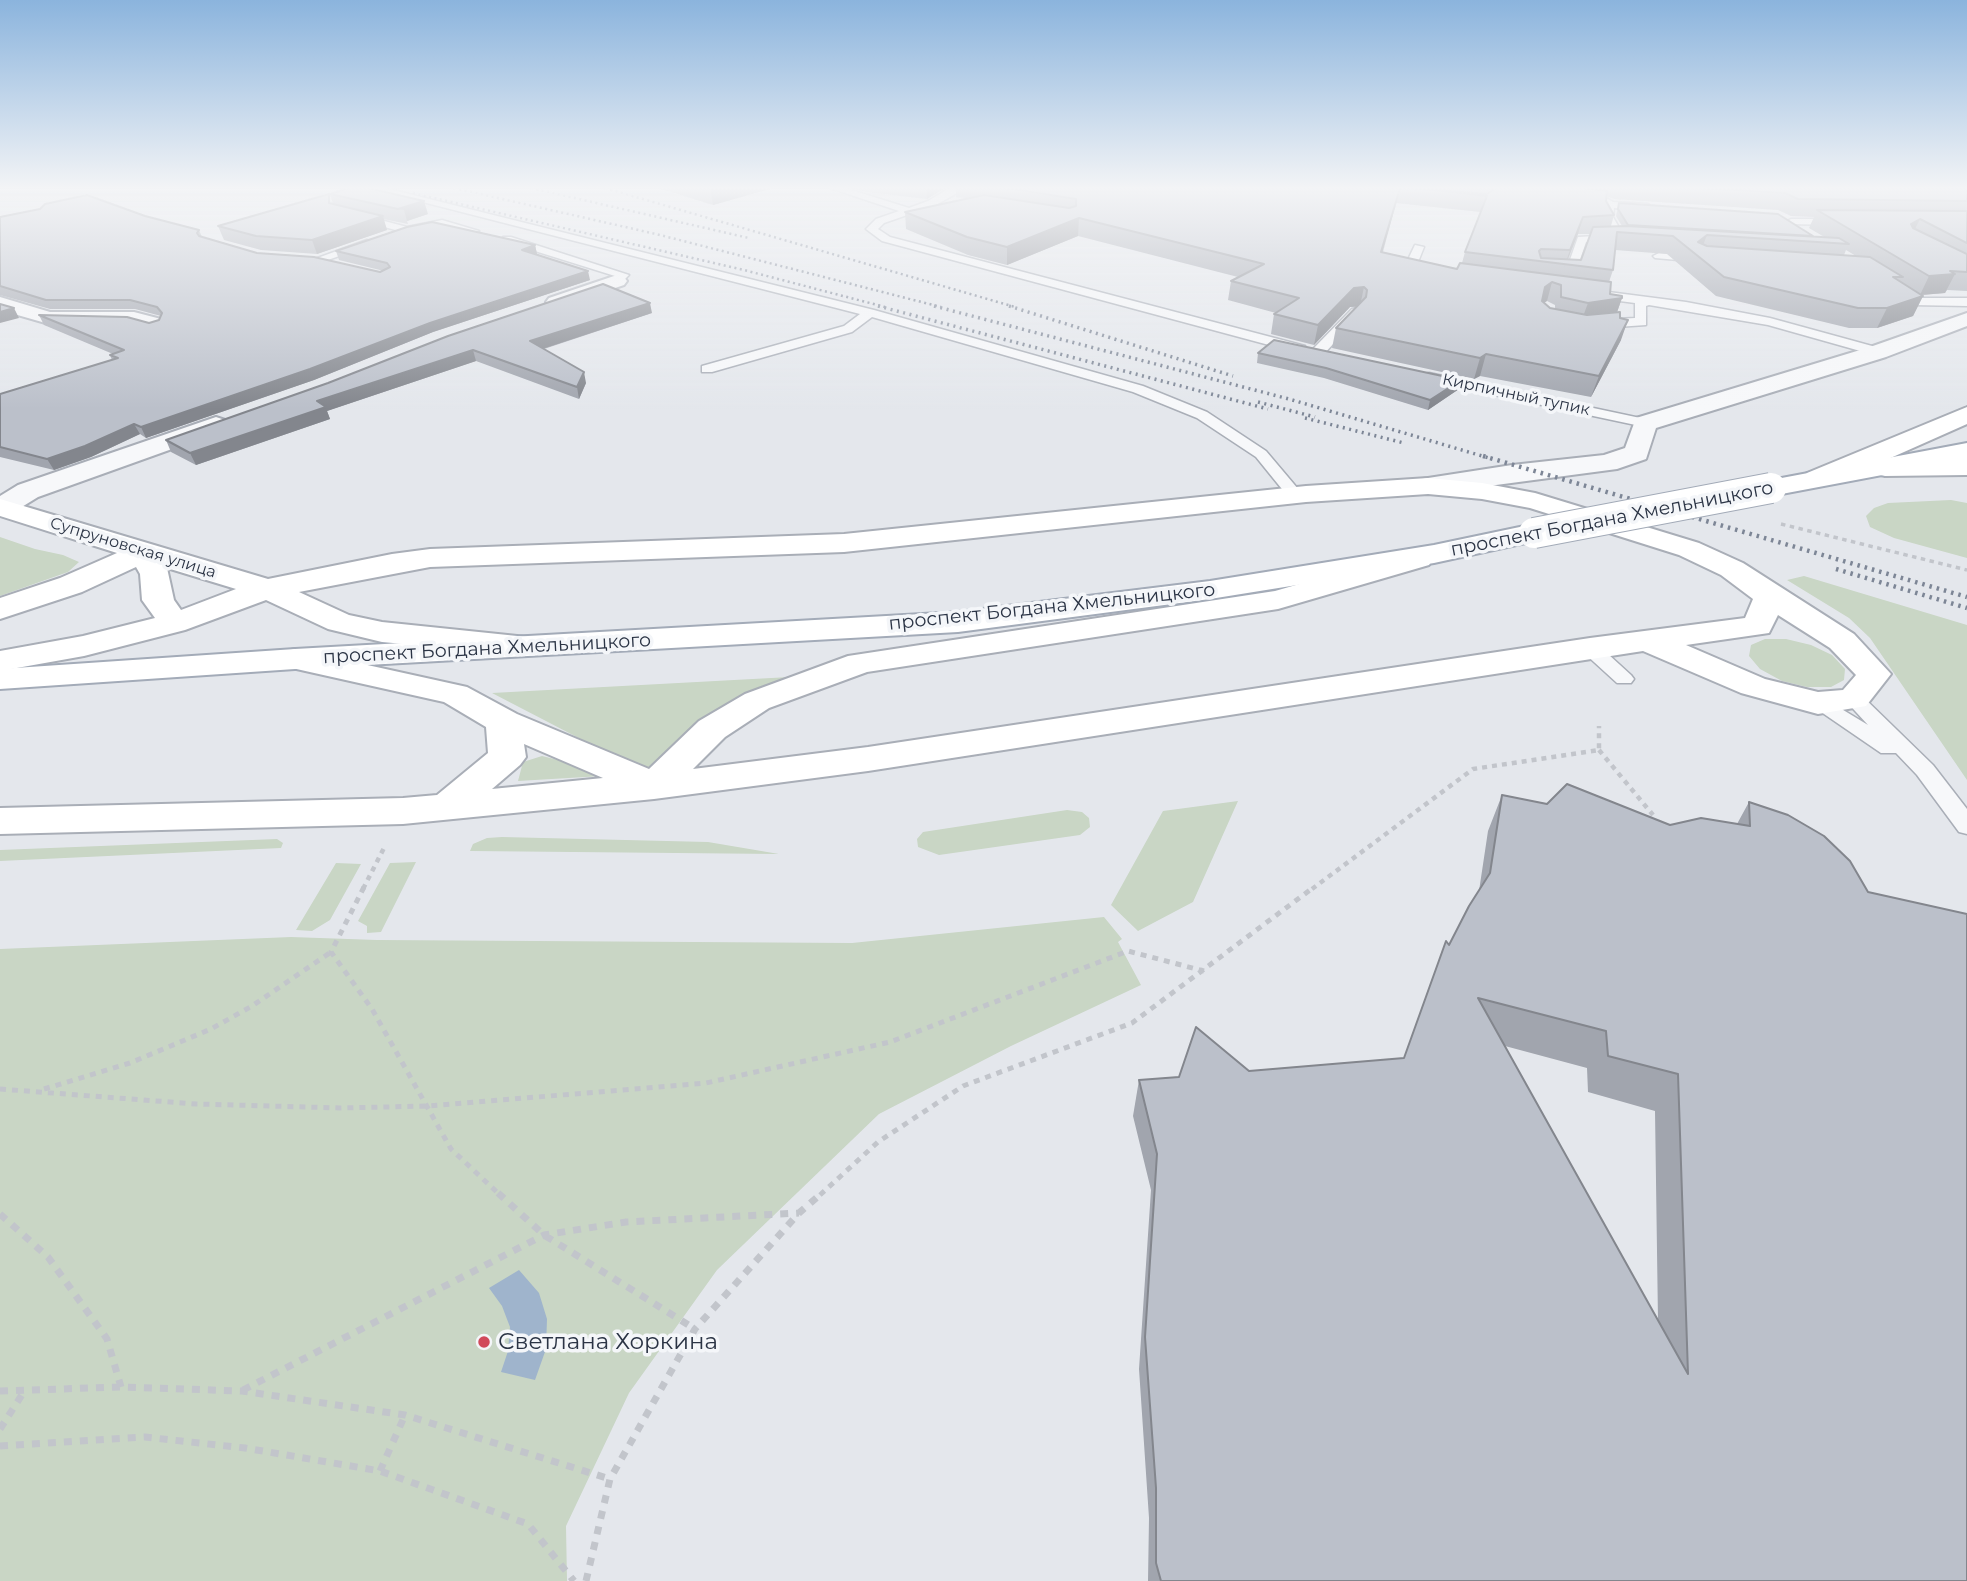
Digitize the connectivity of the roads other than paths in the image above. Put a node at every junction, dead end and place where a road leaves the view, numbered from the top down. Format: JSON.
{"nodes":[{"id":1,"x":326,"y":262,"type":"edge"},
{"id":2,"x":580,"y":262,"type":"edge"},
{"id":3,"x":666,"y":262,"type":"edge"},
{"id":4,"x":973,"y":262,"type":"edge"},
{"id":5,"x":1413,"y":262,"type":"edge"},
{"id":6,"x":1574,"y":262,"type":"edge"},
{"id":7,"x":344,"y":266,"type":"edge"},
{"id":8,"x":1546,"y":272,"type":"edge"},
{"id":9,"x":1436,"y":273,"type":"edge"},
{"id":10,"x":617,"y":281,"type":"joint"},
{"id":11,"x":1886,"y":283,"type":"edge"},
{"id":12,"x":1582,"y":292,"type":"edge"},
{"id":13,"x":1648,"y":301,"type":"junction"},
{"id":14,"x":1967,"y":302,"type":"edge"},
{"id":15,"x":0,"y":303,"type":"edge"},
{"id":16,"x":529,"y":310,"type":"edge"},
{"id":17,"x":1356,"y":312,"type":"edge"},
{"id":18,"x":870,"y":313,"type":"junction"},
{"id":19,"x":1967,"y":319,"type":"edge"},
{"id":20,"x":153,"y":324,"type":"edge"},
{"id":21,"x":1581,"y":329,"type":"edge"},
{"id":22,"x":1878,"y":352,"type":"junction"},
{"id":23,"x":707,"y":369,"type":"dead end"},
{"id":24,"x":1413,"y":373,"type":"edge"},
{"id":25,"x":1967,"y":414,"type":"edge"},
{"id":26,"x":238,"y":417,"type":"edge"},
{"id":27,"x":1645,"y":423,"type":"junction"},
{"id":28,"x":1967,"y":451,"type":"edge"},
{"id":29,"x":1967,"y":467,"type":"edge"},
{"id":30,"x":1885,"y":468,"type":"junction"},
{"id":31,"x":1817,"y":479,"type":"junction"},
{"id":32,"x":1429,"y":486,"type":"junction"},
{"id":33,"x":1296,"y":496,"type":"junction"},
{"id":34,"x":1,"y":503,"type":"edge"},
{"id":35,"x":142,"y":552,"type":"junction"},
{"id":36,"x":1434,"y":554,"type":"junction"},
{"id":37,"x":363,"y":570,"type":"junction"},
{"id":38,"x":267,"y":589,"type":"junction"},
{"id":39,"x":1770,"y":596,"type":"junction"},
{"id":40,"x":0,"y":609,"type":"edge"},
{"id":41,"x":339,"y":622,"type":"junction"},
{"id":42,"x":174,"y":623,"type":"junction"},
{"id":43,"x":1648,"y":641,"type":"junction"},
{"id":44,"x":541,"y":647,"type":"junction"},
{"id":45,"x":1590,"y":648,"type":"junction"},
{"id":46,"x":295,"y":659,"type":"junction"},
{"id":47,"x":0,"y":661,"type":"edge"},
{"id":48,"x":0,"y":679,"type":"edge"},
{"id":49,"x":1624,"y":679,"type":"dead end"},
{"id":50,"x":1854,"y":699,"type":"junction"},
{"id":51,"x":1818,"y":702,"type":"junction"},
{"id":52,"x":504,"y":722,"type":"junction"},
{"id":53,"x":1925,"y":770,"type":"junction"},
{"id":54,"x":654,"y":786,"type":"junction"},
{"id":55,"x":447,"y":807,"type":"junction"},
{"id":56,"x":0,"y":821,"type":"edge"},
{"id":57,"x":1967,"y":826,"type":"edge"}],
"edges":[{"from":1,"to":7,"type":"lane"},
{"from":2,"to":10,"type":"lane"},
{"from":3,"to":18,"type":"lane"},
{"from":4,"to":17,"type":"lane"},
{"from":5,"to":9,"type":"lane"},
{"from":6,"to":8,"type":"lane"},
{"from":10,"to":16,"type":"street"},
{"from":11,"to":14,"type":"lane"},
{"from":12,"to":13,"type":"lane"},
{"from":13,"to":21,"type":"lane"},
{"from":13,"to":22,"type":"lane"},
{"from":15,"to":20,"type":"street"},
{"from":18,"to":23,"type":"lane"},
{"from":18,"to":33,"type":"lane"},
{"from":19,"to":22,"type":"street"},
{"from":22,"to":27,"type":"street"},
{"from":24,"to":27,"type":"lane","name":"Кирпичный тупик"},
{"from":25,"to":31,"type":"street"},
{"from":26,"to":34,"type":"street"},
{"from":27,"to":32,"type":"street"},
{"from":28,"to":30,"type":"street","name":"проспект Богдана Хмельницкого"},
{"from":29,"to":30,"type":"street"},
{"from":30,"to":31,"type":"street","name":"проспект Богдана Хмельницкого"},
{"from":31,"to":36,"type":"street","name":"проспект Богдана Хмельницкого","bridge":true},
{"from":32,"to":33,"type":"street"},
{"from":32,"to":39,"type":"street"},
{"from":33,"to":37,"type":"street"},
{"from":34,"to":35,"type":"street","name":"Супруновская улица"},
{"from":35,"to":38,"type":"street","name":"Супруновская улица"},
{"from":35,"to":40,"type":"street"},
{"from":35,"to":42,"type":"street"},
{"from":36,"to":44,"type":"street","name":"проспект Богдана Хмельницкого"},
{"from":36,"to":54,"type":"street"},
{"from":37,"to":38,"type":"street"},
{"from":37,"to":41,"type":"street"},
{"from":38,"to":41,"type":"street","name":"Супруновская улица"},
{"from":38,"to":42,"type":"street"},
{"from":39,"to":43,"type":"street"},
{"from":39,"to":50,"type":"street"},
{"from":41,"to":44,"type":"street","name":"Супруновская улица"},
{"from":42,"to":47,"type":"street"},
{"from":43,"to":45,"type":"street"},
{"from":43,"to":51,"type":"street"},
{"from":44,"to":46,"type":"street","name":"проспект Богдана Хмельницкого"},
{"from":45,"to":49,"type":"lane"},
{"from":45,"to":54,"type":"street"},
{"from":46,"to":48,"type":"street","name":"проспект Богдана Хмельницкого"},
{"from":46,"to":52,"type":"street"},
{"from":50,"to":51,"type":"street"},
{"from":50,"to":53,"type":"lane"},
{"from":51,"to":53,"type":"lane"},
{"from":52,"to":54,"type":"street"},
{"from":52,"to":55,"type":"street"},
{"from":53,"to":57,"type":"lane"},
{"from":54,"to":55,"type":"street"},
{"from":55,"to":56,"type":"street"}]}
